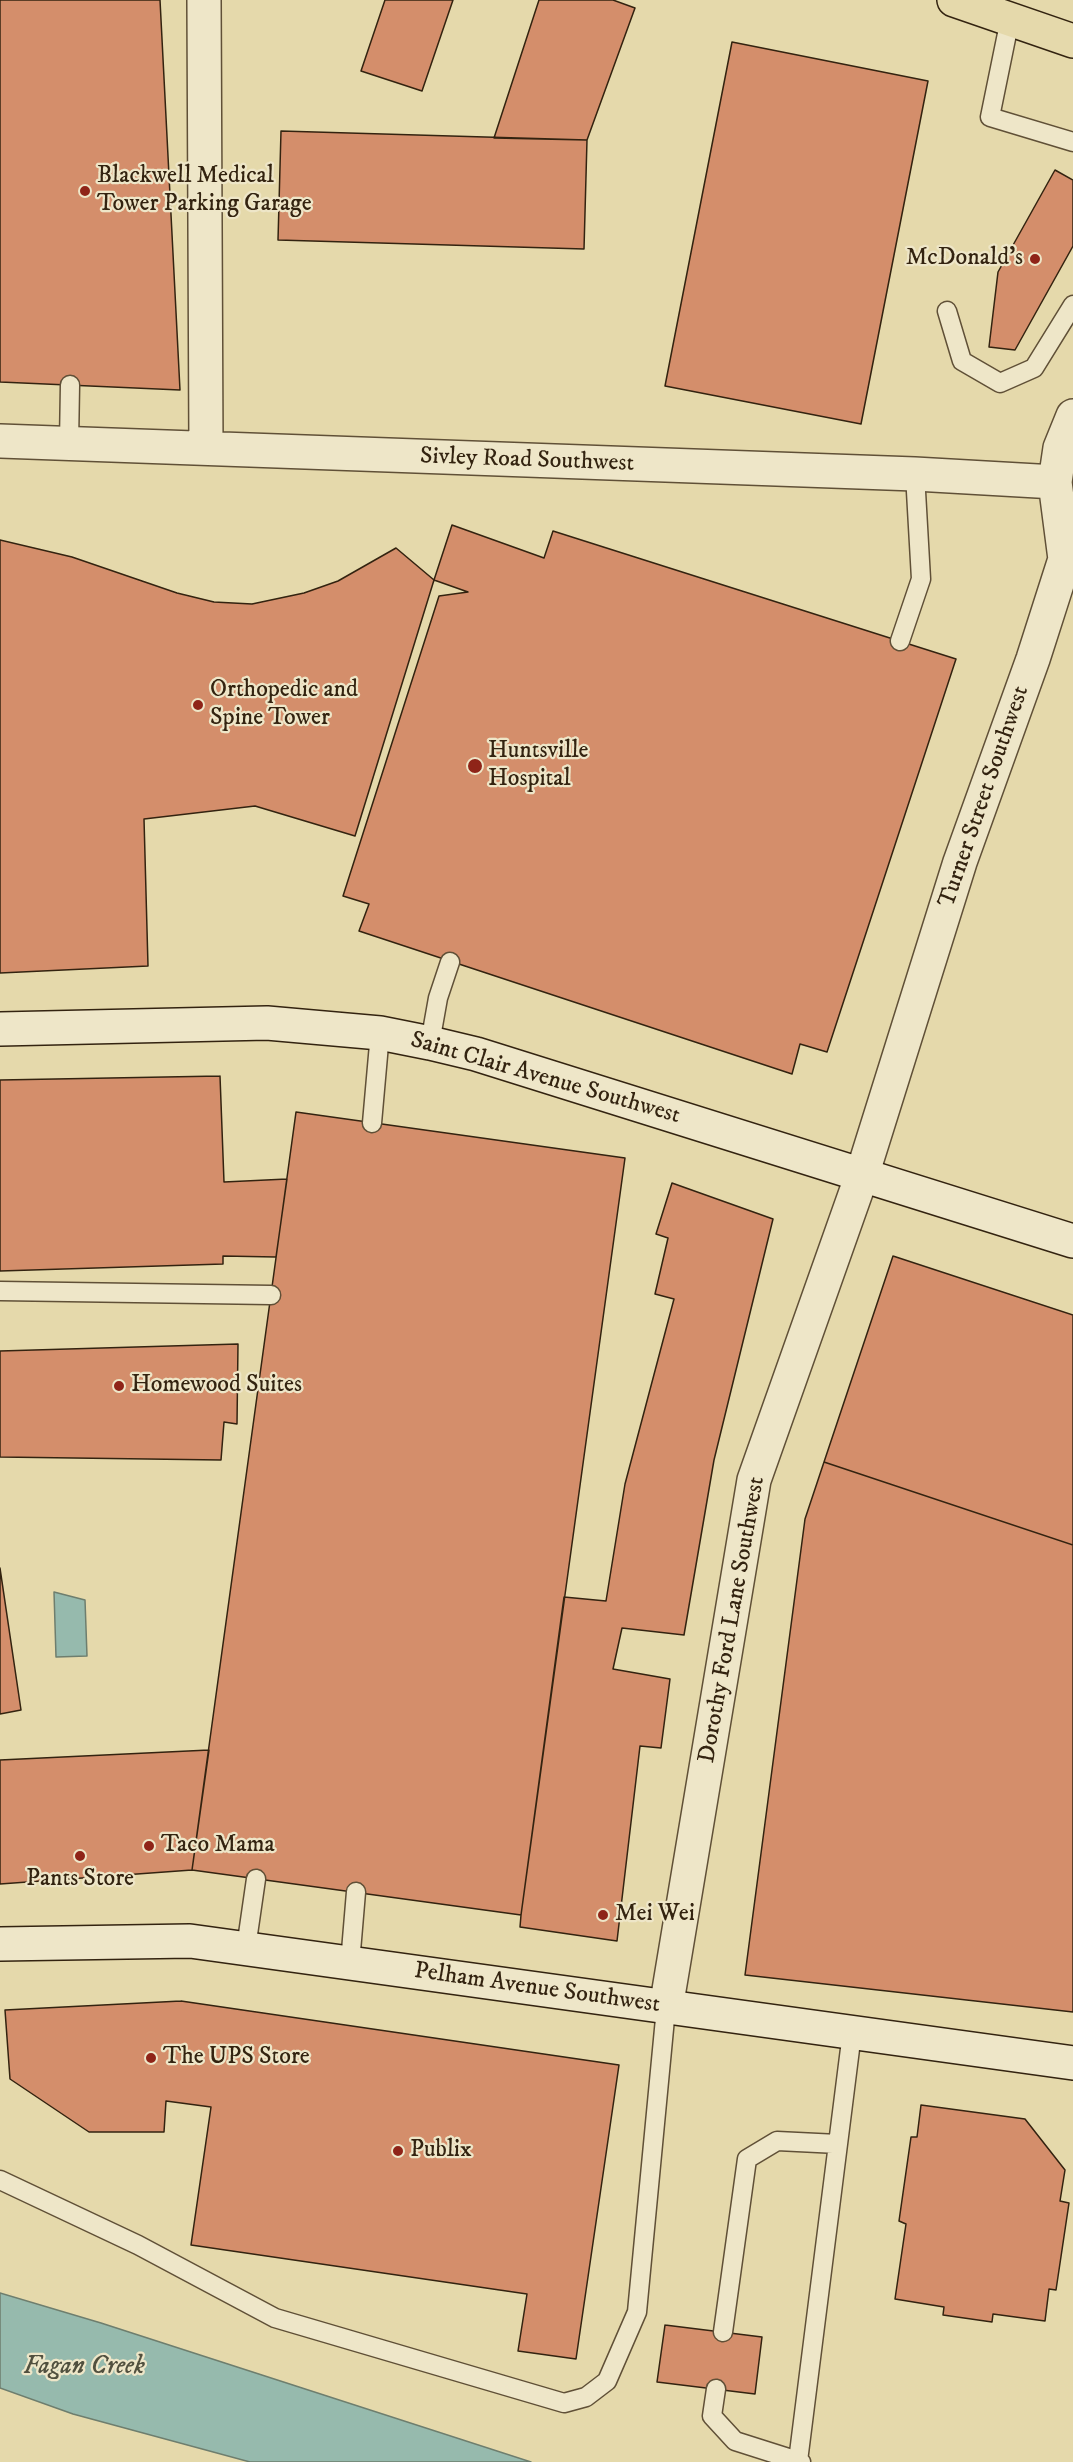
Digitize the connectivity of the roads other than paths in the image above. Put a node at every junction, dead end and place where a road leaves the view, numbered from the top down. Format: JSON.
{"nodes":[{"id":1,"x":204,"y":0,"type":"edge"},
{"id":2,"x":954,"y":0,"type":"edge"},
{"id":3,"x":1010,"y":19,"type":"junction"},
{"id":4,"x":1073,"y":41,"type":"edge"},
{"id":5,"x":1073,"y":142,"type":"edge"},
{"id":6,"x":1073,"y":305,"type":"edge"},
{"id":7,"x":947,"y":311,"type":"dead end"},
{"id":8,"x":70,"y":385,"type":"dead end"},
{"id":9,"x":1073,"y":416,"type":"edge"},
{"id":10,"x":0,"y":441,"type":"edge"},
{"id":11,"x":69,"y":443,"type":"junction"},
{"id":12,"x":206,"y":448,"type":"junction"},
{"id":13,"x":915,"y":474,"type":"junction"},
{"id":14,"x":1055,"y":482,"type":"junction"},
{"id":15,"x":1069,"y":560,"type":"edge"},
{"id":16,"x":900,"y":641,"type":"dead end"},
{"id":17,"x":450,"y":962,"type":"dead end"},
{"id":18,"x":0,"y":1029,"type":"edge"},
{"id":19,"x":380,"y":1034,"type":"junction"},
{"id":20,"x":430,"y":1043,"type":"junction"},
{"id":21,"x":372,"y":1123,"type":"dead end"},
{"id":22,"x":862,"y":1175,"type":"junction"},
{"id":23,"x":1073,"y":1241,"type":"edge"},
{"id":24,"x":0,"y":1291,"type":"edge"},
{"id":25,"x":271,"y":1294,"type":"dead end"},
{"id":26,"x":256,"y":1879,"type":"dead end"},
{"id":27,"x":356,"y":1892,"type":"dead end"},
{"id":28,"x":0,"y":1944,"type":"edge"},
{"id":29,"x":246,"y":1948,"type":"junction"},
{"id":30,"x":350,"y":1963,"type":"junction"},
{"id":31,"x":666,"y":2008,"type":"junction"},
{"id":32,"x":852,"y":2034,"type":"junction"},
{"id":33,"x":1073,"y":2063,"type":"edge"},
{"id":34,"x":838,"y":2145,"type":"junction"},
{"id":35,"x":0,"y":2180,"type":"edge"},
{"id":36,"x":723,"y":2332,"type":"dead end"},
{"id":37,"x":716,"y":2389,"type":"dead end"},
{"id":38,"x":800,"y":2461,"type":"edge"}],
"edges":[{"from":1,"to":12,"type":"street"},
{"from":2,"to":3,"type":"highway"},
{"from":3,"to":4,"type":"highway"},
{"from":3,"to":5,"type":"lane"},
{"from":6,"to":7,"type":"lane"},
{"from":8,"to":11,"type":"lane"},
{"from":9,"to":14,"type":"street","name":"Turner Street Southwest"},
{"from":10,"to":11,"type":"street","name":"Sivley Road Southwest"},
{"from":11,"to":12,"type":"street","name":"Sivley Road Southwest"},
{"from":12,"to":13,"type":"street","name":"Sivley Road Southwest"},
{"from":13,"to":14,"type":"street","name":"Sivley Road Southwest"},
{"from":13,"to":16,"type":"lane"},
{"from":14,"to":15,"type":"street","name":"Turner Street Southwest"},
{"from":15,"to":22,"type":"street","name":"Turner Street Southwest"},
{"from":17,"to":20,"type":"lane"},
{"from":18,"to":19,"type":"street","name":"Saint Clair Avenue Southwest"},
{"from":19,"to":20,"type":"street","name":"Saint Clair Avenue Southwest"},
{"from":19,"to":21,"type":"lane"},
{"from":20,"to":22,"type":"street","name":"Saint Clair Avenue Southwest"},
{"from":22,"to":23,"type":"street","name":"Saint Clair Avenue Southwest"},
{"from":22,"to":31,"type":"street","name":"Dorothy Ford Lane Southwest"},
{"from":24,"to":25,"type":"lane"},
{"from":26,"to":29,"type":"lane"},
{"from":27,"to":30,"type":"lane"},
{"from":28,"to":29,"type":"street","name":"Pelham Avenue Southwest"},
{"from":29,"to":30,"type":"street","name":"Pelham Avenue Southwest"},
{"from":30,"to":31,"type":"street","name":"Pelham Avenue Southwest"},
{"from":31,"to":32,"type":"street","name":"Pelham Avenue Southwest"},
{"from":31,"to":35,"type":"lane"},
{"from":32,"to":33,"type":"street","name":"Pelham Avenue Southwest"},
{"from":32,"to":34,"type":"lane"},
{"from":34,"to":36,"type":"lane"},
{"from":34,"to":38,"type":"lane"},
{"from":37,"to":38,"type":"lane"}]}
